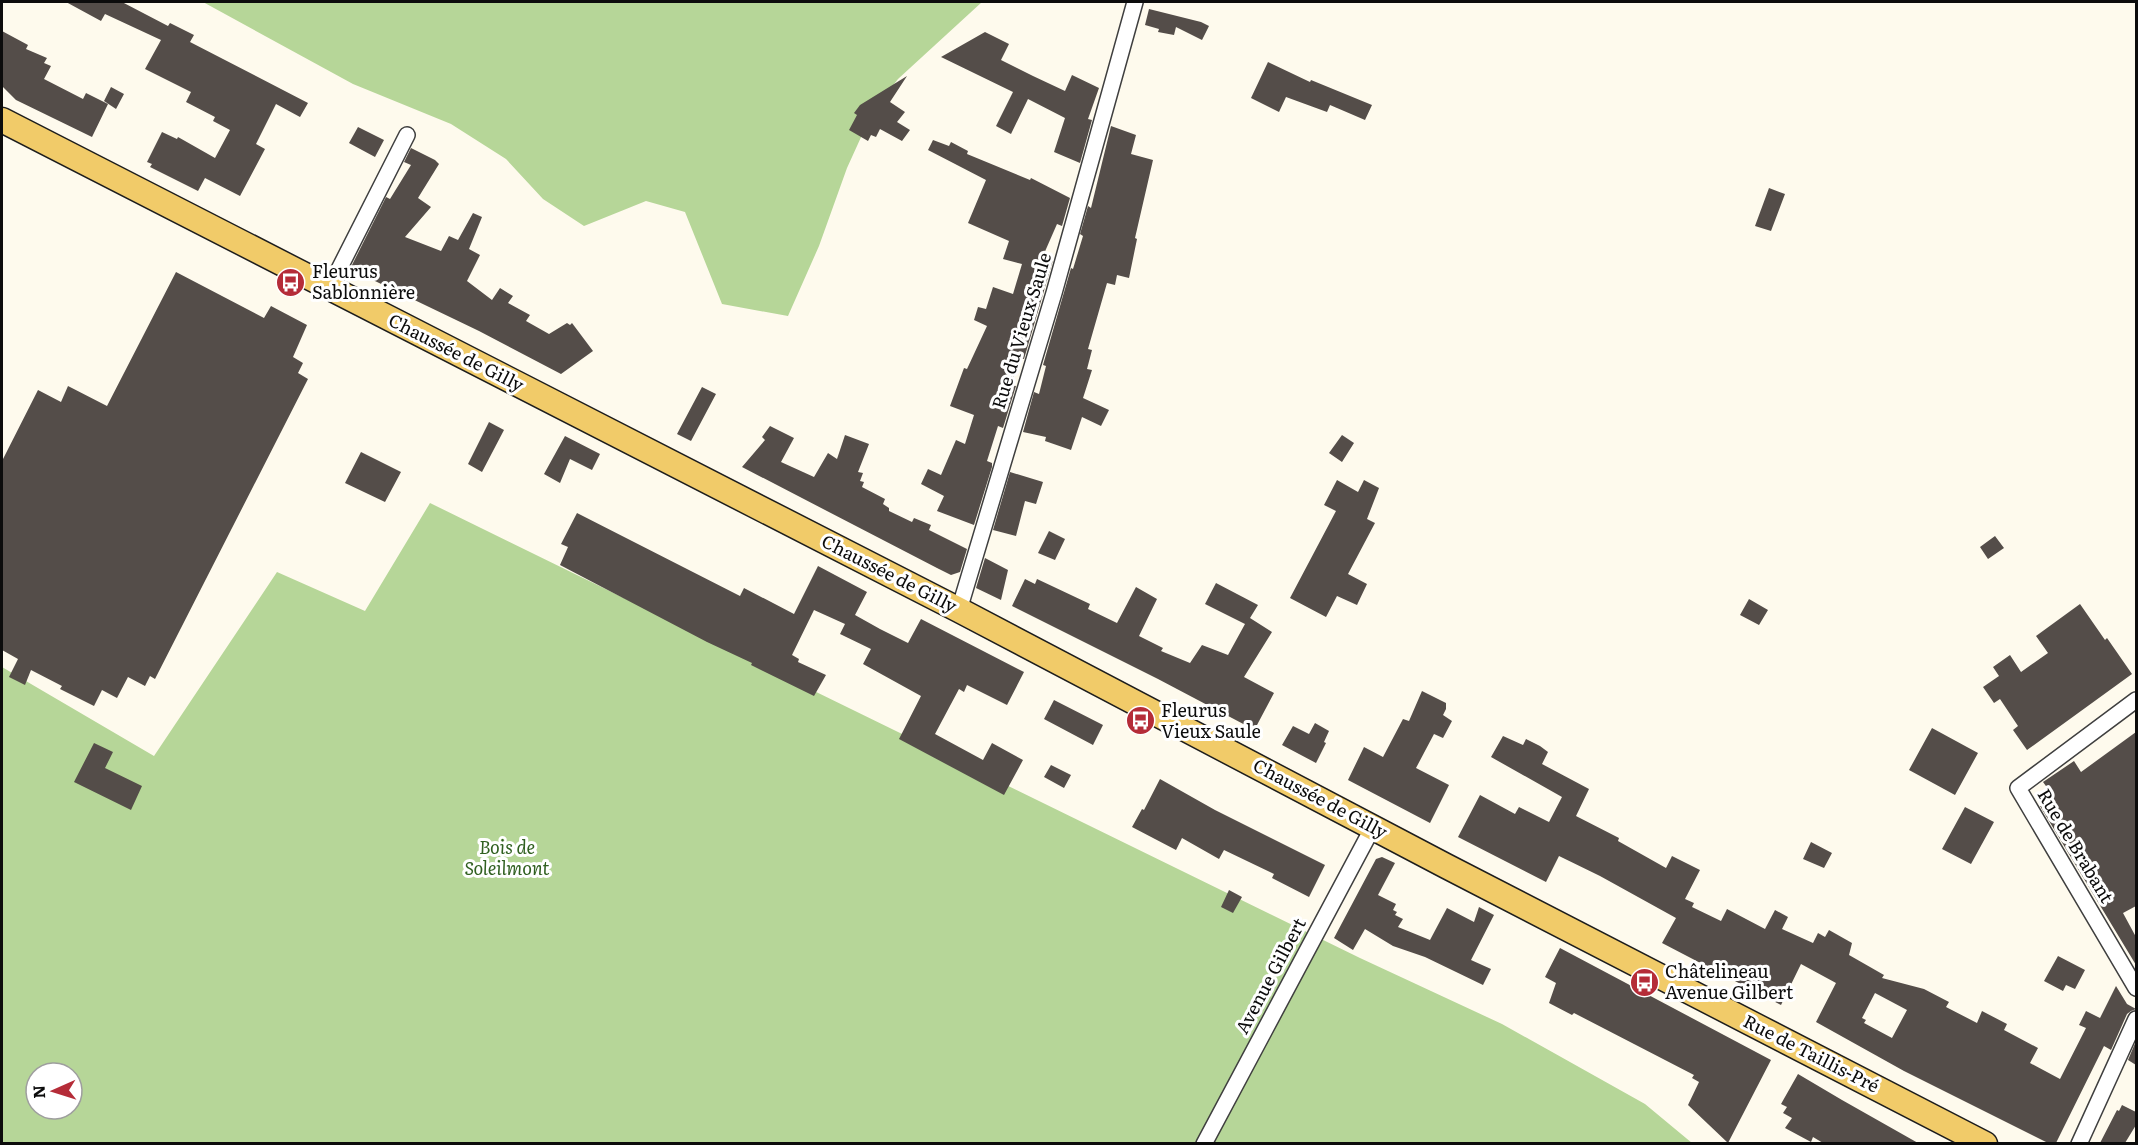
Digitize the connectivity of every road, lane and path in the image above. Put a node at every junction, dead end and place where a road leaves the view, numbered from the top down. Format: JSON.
{"nodes":[{"id":1,"x":1135,"y":2,"type":"edge"},
{"id":2,"x":2,"y":120,"type":"edge"},
{"id":3,"x":407,"y":135,"type":"dead end"},
{"id":4,"x":329,"y":288,"type":"junction"},
{"id":5,"x":958,"y":610,"type":"junction"},
{"id":6,"x":2136,"y":700,"type":"edge"},
{"id":7,"x":1373,"y":827,"type":"junction"},
{"id":8,"x":1446,"y":866,"type":"joint"},
{"id":9,"x":2136,"y":988,"type":"edge"},
{"id":10,"x":2136,"y":1019,"type":"edge"},
{"id":11,"x":1204,"y":1143,"type":"edge"},
{"id":12,"x":1985,"y":1143,"type":"edge"},
{"id":13,"x":2079,"y":1143,"type":"edge"}],
"edges":[{"from":1,"to":5,"type":"street","name":"Rue du Vieux Saule"},
{"from":2,"to":4,"type":"main road","name":"Chaussée de Gilly"},
{"from":3,"to":4,"type":"street"},
{"from":4,"to":5,"type":"main road","name":"Chaussée de Gilly"},
{"from":5,"to":7,"type":"main road","name":"Chaussée de Gilly"},
{"from":6,"to":9,"type":"street","name":"Rue de Brabant"},
{"from":7,"to":8,"type":"main road","name":"Chaussée de Gilly"},
{"from":7,"to":11,"type":"street","name":"Avenue Gilbert"},
{"from":8,"to":12,"type":"main road","name":"Rue de Taillis-Pré"},
{"from":10,"to":13,"type":"street"}]}
